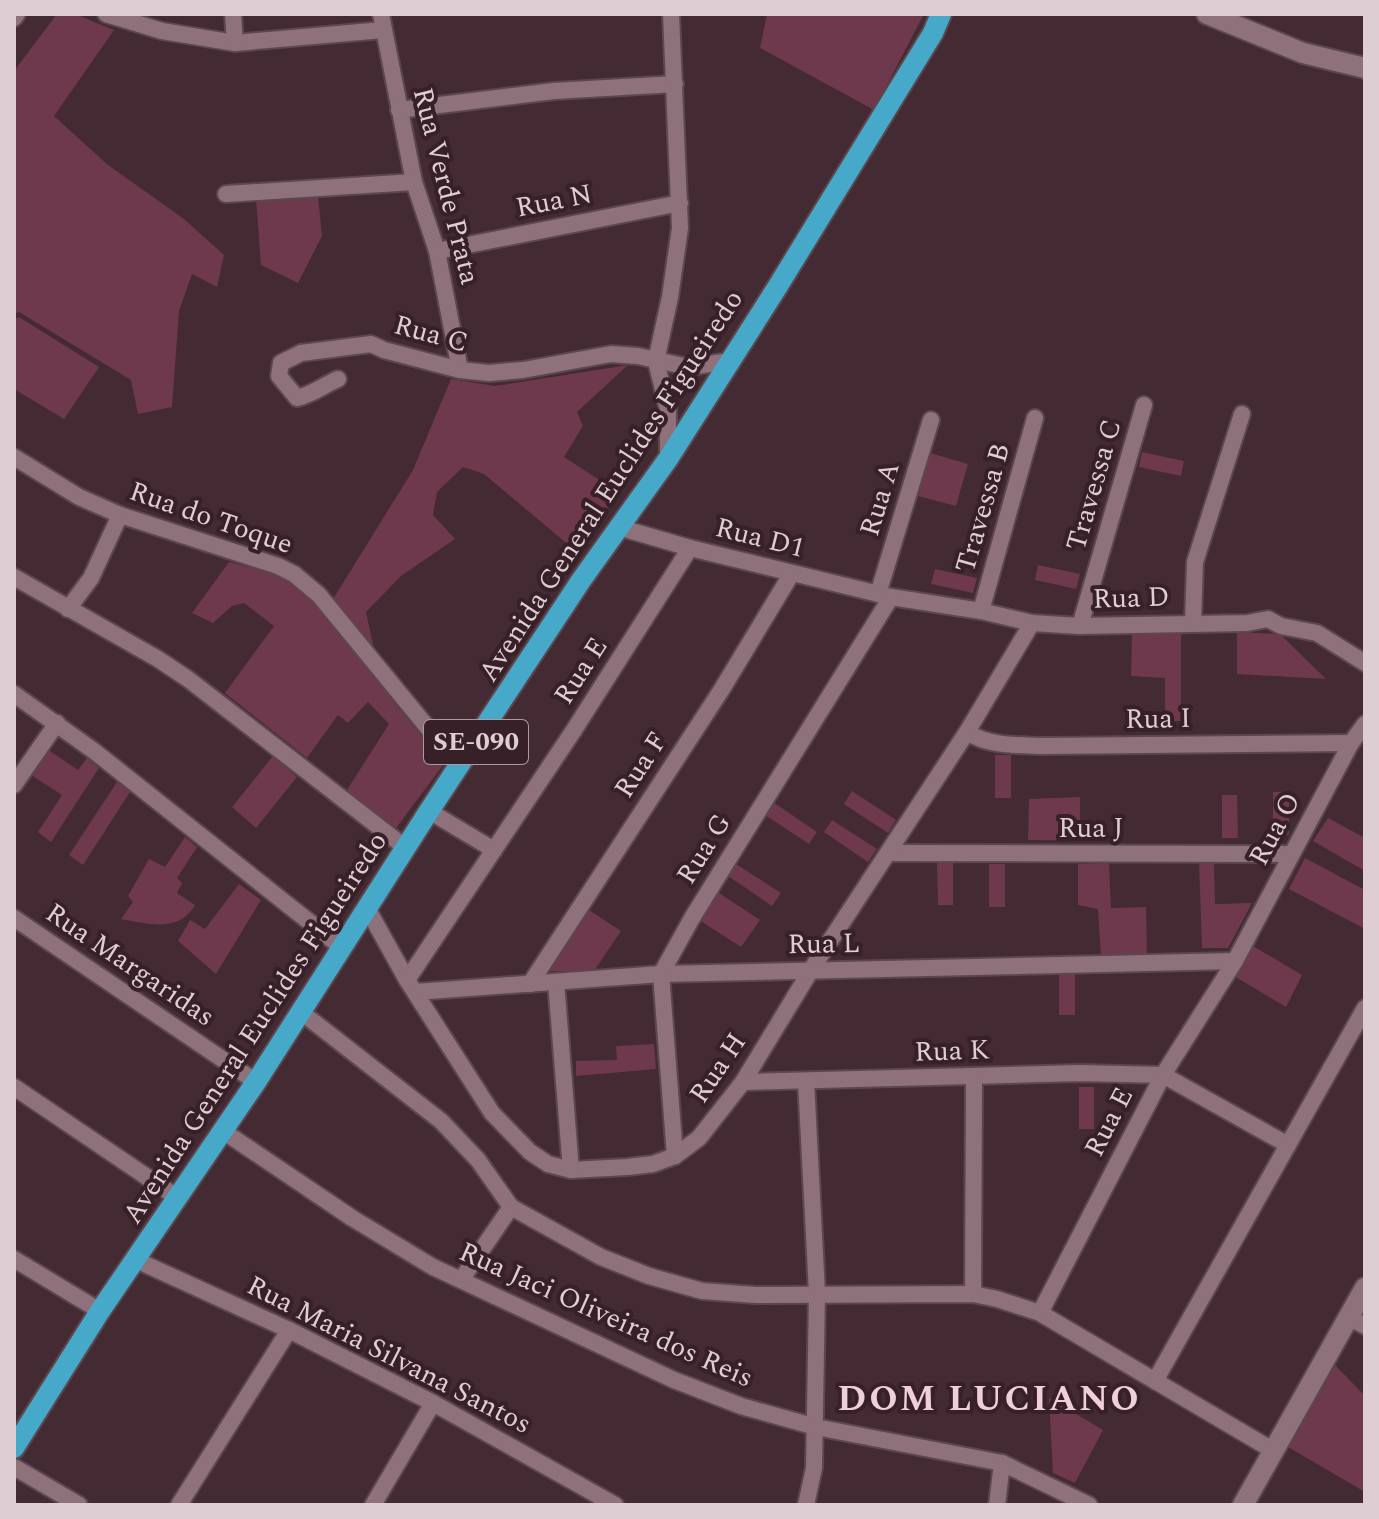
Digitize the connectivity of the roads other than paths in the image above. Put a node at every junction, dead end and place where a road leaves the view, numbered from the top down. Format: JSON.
{"nodes":[{"id":1,"x":106,"y":14,"type":"edge"},
{"id":2,"x":233,"y":14,"type":"edge"},
{"id":3,"x":671,"y":14,"type":"edge"},
{"id":4,"x":951,"y":14,"type":"edge"},
{"id":5,"x":1207,"y":14,"type":"edge"},
{"id":6,"x":382,"y":22,"type":"edge"},
{"id":7,"x":937,"y":24,"type":"edge"},
{"id":8,"x":235,"y":43,"type":"junction"},
{"id":9,"x":1365,"y":68,"type":"edge"},
{"id":10,"x":675,"y":84,"type":"junction"},
{"id":11,"x":399,"y":110,"type":"junction"},
{"id":12,"x":414,"y":182,"type":"junction"},
{"id":13,"x":226,"y":194,"type":"dead end"},
{"id":14,"x":680,"y":203,"type":"junction"},
{"id":15,"x":437,"y":251,"type":"junction"},
{"id":16,"x":656,"y":361,"type":"junction"},
{"id":17,"x":731,"y":361,"type":"junction"},
{"id":18,"x":460,"y":370,"type":"junction"},
{"id":19,"x":338,"y":379,"type":"dead end"},
{"id":20,"x":1144,"y":405,"type":"dead end"},
{"id":21,"x":1242,"y":414,"type":"dead end"},
{"id":22,"x":1035,"y":418,"type":"dead end"},
{"id":23,"x":931,"y":420,"type":"dead end"},
{"id":24,"x":14,"y":457,"type":"edge"},
{"id":25,"x":668,"y":459,"type":"junction"},
{"id":26,"x":120,"y":515,"type":"junction"},
{"id":27,"x":618,"y":527,"type":"junction"},
{"id":28,"x":690,"y":548,"type":"junction"},
{"id":29,"x":792,"y":573,"type":"junction"},
{"id":30,"x":14,"y":577,"type":"edge"},
{"id":31,"x":884,"y":595,"type":"junction"},
{"id":32,"x":68,"y":609,"type":"junction"},
{"id":33,"x":981,"y":611,"type":"junction"},
{"id":34,"x":1032,"y":623,"type":"junction"},
{"id":35,"x":1193,"y":623,"type":"junction"},
{"id":36,"x":1080,"y":626,"type":"junction"},
{"id":37,"x":1365,"y":663,"type":"edge"},
{"id":38,"x":14,"y":694,"type":"edge"},
{"id":39,"x":57,"y":723,"type":"junction"},
{"id":40,"x":1364,"y":726,"type":"edge"},
{"id":41,"x":967,"y":732,"type":"junction"},
{"id":42,"x":1351,"y":743,"type":"junction"},
{"id":43,"x":460,"y":767,"type":"junction"},
{"id":44,"x":14,"y":785,"type":"edge"},
{"id":45,"x":429,"y":811,"type":"junction"},
{"id":46,"x":406,"y":848,"type":"junction"},
{"id":47,"x":494,"y":850,"type":"junction"},
{"id":48,"x":890,"y":853,"type":"junction"},
{"id":49,"x":1291,"y":854,"type":"junction"},
{"id":50,"x":367,"y":908,"type":"junction"},
{"id":51,"x":14,"y":918,"type":"edge"},
{"id":52,"x":341,"y":947,"type":"junction"},
{"id":53,"x":1235,"y":961,"type":"junction"},
{"id":54,"x":811,"y":970,"type":"junction"},
{"id":55,"x":661,"y":974,"type":"junction"},
{"id":56,"x":556,"y":982,"type":"junction"},
{"id":57,"x":530,"y":984,"type":"junction"},
{"id":58,"x":411,"y":986,"type":"junction"},
{"id":59,"x":1365,"y":1008,"type":"edge"},
{"id":60,"x":301,"y":1012,"type":"junction"},
{"id":61,"x":1163,"y":1075,"type":"junction"},
{"id":62,"x":974,"y":1077,"type":"junction"},
{"id":63,"x":806,"y":1081,"type":"junction"},
{"id":64,"x":256,"y":1082,"type":"junction"},
{"id":65,"x":743,"y":1082,"type":"junction"},
{"id":66,"x":14,"y":1087,"type":"edge"},
{"id":67,"x":223,"y":1131,"type":"junction"},
{"id":68,"x":1288,"y":1145,"type":"junction"},
{"id":69,"x":675,"y":1156,"type":"junction"},
{"id":70,"x":571,"y":1170,"type":"junction"},
{"id":71,"x":178,"y":1198,"type":"junction"},
{"id":72,"x":511,"y":1207,"type":"junction"},
{"id":73,"x":14,"y":1259,"type":"edge"},
{"id":74,"x":136,"y":1260,"type":"junction"},
{"id":75,"x":461,"y":1280,"type":"junction"},
{"id":76,"x":1365,"y":1288,"type":"edge"},
{"id":77,"x":817,"y":1293,"type":"junction"},
{"id":78,"x":973,"y":1294,"type":"junction"},
{"id":79,"x":100,"y":1311,"type":"junction"},
{"id":80,"x":1040,"y":1313,"type":"junction"},
{"id":81,"x":1356,"y":1322,"type":"edge"},
{"id":82,"x":289,"y":1330,"type":"junction"},
{"id":83,"x":1155,"y":1381,"type":"junction"},
{"id":84,"x":433,"y":1403,"type":"junction"},
{"id":85,"x":816,"y":1427,"type":"junction"},
{"id":86,"x":14,"y":1448,"type":"edge"},
{"id":87,"x":1274,"y":1451,"type":"junction"},
{"id":88,"x":1002,"y":1463,"type":"junction"},
{"id":89,"x":14,"y":1467,"type":"edge"},
{"id":90,"x":79,"y":1505,"type":"edge"},
{"id":91,"x":179,"y":1505,"type":"edge"},
{"id":92,"x":373,"y":1505,"type":"edge"},
{"id":93,"x":615,"y":1505,"type":"edge"},
{"id":94,"x":806,"y":1505,"type":"edge"},
{"id":95,"x":997,"y":1505,"type":"edge"},
{"id":96,"x":1089,"y":1505,"type":"edge"},
{"id":97,"x":1243,"y":1505,"type":"edge"}],
"edges":[{"from":1,"to":8,"type":"street"},
{"from":2,"to":8,"type":"street"},
{"from":3,"to":10,"type":"street"},
{"from":4,"to":7,"type":"main road","name":"Avenida General Euclides Figueiredo","number":"SE-090"},
{"from":5,"to":9,"type":"street"},
{"from":6,"to":8,"type":"street"},
{"from":6,"to":11,"type":"street","name":"Rua Verde Prata"},
{"from":7,"to":17,"type":"main road","name":"Avenida General Euclides Figueiredo","number":"SE-090"},
{"from":10,"to":11,"type":"street"},
{"from":10,"to":14,"type":"street"},
{"from":11,"to":12,"type":"street","name":"Rua Verde Prata"},
{"from":12,"to":13,"type":"street"},
{"from":12,"to":15,"type":"street","name":"Rua Verde Prata"},
{"from":14,"to":15,"type":"street","name":"Rua N"},
{"from":14,"to":16,"type":"street"},
{"from":15,"to":18,"type":"street","name":"Rua Verde Prata"},
{"from":16,"to":17,"type":"street","name":"Rua C"},
{"from":16,"to":18,"type":"street","name":"Rua C"},
{"from":16,"to":25,"type":"street"},
{"from":17,"to":25,"type":"main road","name":"Avenida General Euclides Figueiredo","number":"SE-090"},
{"from":18,"to":19,"type":"street","name":"Rua C"},
{"from":20,"to":36,"type":"street","name":"Travessa C"},
{"from":21,"to":35,"type":"street"},
{"from":22,"to":33,"type":"street","name":"Travessa B"},
{"from":23,"to":31,"type":"street","name":"Rua A"},
{"from":24,"to":26,"type":"street","name":"Rua do Toque"},
{"from":25,"to":27,"type":"main road","name":"Avenida General Euclides Figueiredo","number":"SE-090"},
{"from":26,"to":32,"type":"street"},
{"from":26,"to":43,"type":"street","name":"Rua do Toque"},
{"from":27,"to":28,"type":"street","name":"Rua D1"},
{"from":27,"to":43,"type":"main road","name":"Avenida General Euclides Figueiredo","number":"SE-090"},
{"from":28,"to":29,"type":"street","name":"Rua D1"},
{"from":28,"to":47,"type":"street","name":"Rua E"},
{"from":29,"to":31,"type":"street","name":"Rua D1"},
{"from":29,"to":57,"type":"street","name":"Rua F"},
{"from":30,"to":32,"type":"street"},
{"from":31,"to":33,"type":"street","name":"Rua D"},
{"from":31,"to":55,"type":"street","name":"Rua G"},
{"from":32,"to":46,"type":"street"},
{"from":33,"to":34,"type":"street","name":"Rua D"},
{"from":34,"to":36,"type":"street","name":"Rua D"},
{"from":34,"to":41,"type":"street","name":"Rua H"},
{"from":35,"to":36,"type":"street","name":"Rua D"},
{"from":35,"to":37,"type":"street","name":"Rua D"},
{"from":38,"to":39,"type":"street"},
{"from":39,"to":44,"type":"street"},
{"from":39,"to":52,"type":"street"},
{"from":40,"to":42,"type":"street","name":"Rua O"},
{"from":41,"to":42,"type":"street","name":"Rua I"},
{"from":41,"to":48,"type":"street","name":"Rua H"},
{"from":42,"to":49,"type":"street","name":"Rua O"},
{"from":43,"to":45,"type":"main road","name":"Avenida General Euclides Figueiredo","number":"SE-090"},
{"from":45,"to":46,"type":"main road","name":"Avenida General Euclides Figueiredo","number":"SE-090"},
{"from":45,"to":47,"type":"street"},
{"from":46,"to":50,"type":"main road","name":"Avenida General Euclides Figueiredo","number":"SE-090"},
{"from":47,"to":58,"type":"street","name":"Rua E"},
{"from":48,"to":49,"type":"street","name":"Rua J"},
{"from":48,"to":54,"type":"street","name":"Rua H"},
{"from":49,"to":53,"type":"street","name":"Rua O"},
{"from":50,"to":52,"type":"main road","name":"Avenida General Euclides Figueiredo","number":"SE-090"},
{"from":50,"to":58,"type":"street","name":"Rua H"},
{"from":51,"to":64,"type":"street","name":"Rua Margaridas"},
{"from":52,"to":60,"type":"main road","name":"Avenida General Euclides Figueiredo","number":"SE-090"},
{"from":53,"to":54,"type":"street","name":"Rua L"},
{"from":53,"to":61,"type":"street","name":"Rua E"},
{"from":54,"to":55,"type":"street","name":"Rua L"},
{"from":54,"to":65,"type":"street","name":"Rua H"},
{"from":55,"to":56,"type":"street","name":"Rua L"},
{"from":55,"to":69,"type":"street"},
{"from":56,"to":57,"type":"street","name":"Rua L"},
{"from":56,"to":70,"type":"street"},
{"from":57,"to":58,"type":"street","name":"Rua L"},
{"from":58,"to":70,"type":"street","name":"Rua H"},
{"from":59,"to":68,"type":"street"},
{"from":60,"to":64,"type":"main road","name":"Avenida General Euclides Figueiredo","number":"SE-090"},
{"from":60,"to":72,"type":"street"},
{"from":61,"to":62,"type":"street","name":"Rua K"},
{"from":61,"to":68,"type":"street"},
{"from":61,"to":80,"type":"street","name":"Rua E"},
{"from":62,"to":63,"type":"street","name":"Rua K"},
{"from":62,"to":78,"type":"street"},
{"from":63,"to":65,"type":"street","name":"Rua K"},
{"from":63,"to":77,"type":"street"},
{"from":64,"to":67,"type":"main road","name":"Avenida General Euclides Figueiredo","number":"SE-090"},
{"from":65,"to":69,"type":"street","name":"Rua H"},
{"from":66,"to":71,"type":"street"},
{"from":67,"to":71,"type":"main road","name":"Avenida General Euclides Figueiredo","number":"SE-090"},
{"from":67,"to":75,"type":"street","name":"Rua Jaci Oliveira dos Reis"},
{"from":68,"to":83,"type":"street"},
{"from":69,"to":70,"type":"street","name":"Rua H"},
{"from":71,"to":74,"type":"main road","name":"Avenida General Euclides Figueiredo","number":"SE-090"},
{"from":72,"to":75,"type":"street"},
{"from":72,"to":77,"type":"street"},
{"from":73,"to":79,"type":"street"},
{"from":74,"to":79,"type":"main road","name":"Avenida General Euclides Figueiredo","number":"SE-090"},
{"from":74,"to":82,"type":"street","name":"Rua Maria Silvana Santos"},
{"from":75,"to":85,"type":"street","name":"Rua Jaci Oliveira dos Reis"},
{"from":76,"to":81,"type":"street"},
{"from":77,"to":78,"type":"street"},
{"from":77,"to":85,"type":"street"},
{"from":78,"to":80,"type":"street"},
{"from":79,"to":86,"type":"main road","name":"Avenida General Euclides Figueiredo","number":"SE-090"},
{"from":80,"to":83,"type":"street"},
{"from":81,"to":87,"type":"street"},
{"from":82,"to":84,"type":"street","name":"Rua Maria Silvana Santos"},
{"from":82,"to":91,"type":"street"},
{"from":83,"to":87,"type":"street"},
{"from":84,"to":92,"type":"street"},
{"from":84,"to":93,"type":"street","name":"Rua Maria Silvana Santos"},
{"from":85,"to":88,"type":"street","name":"Rua Jaci Oliveira dos Reis"},
{"from":85,"to":94,"type":"street"},
{"from":87,"to":97,"type":"street"},
{"from":88,"to":95,"type":"street"},
{"from":88,"to":96,"type":"street","name":"Rua Jaci Oliveira dos Reis"},
{"from":89,"to":90,"type":"street"}]}
